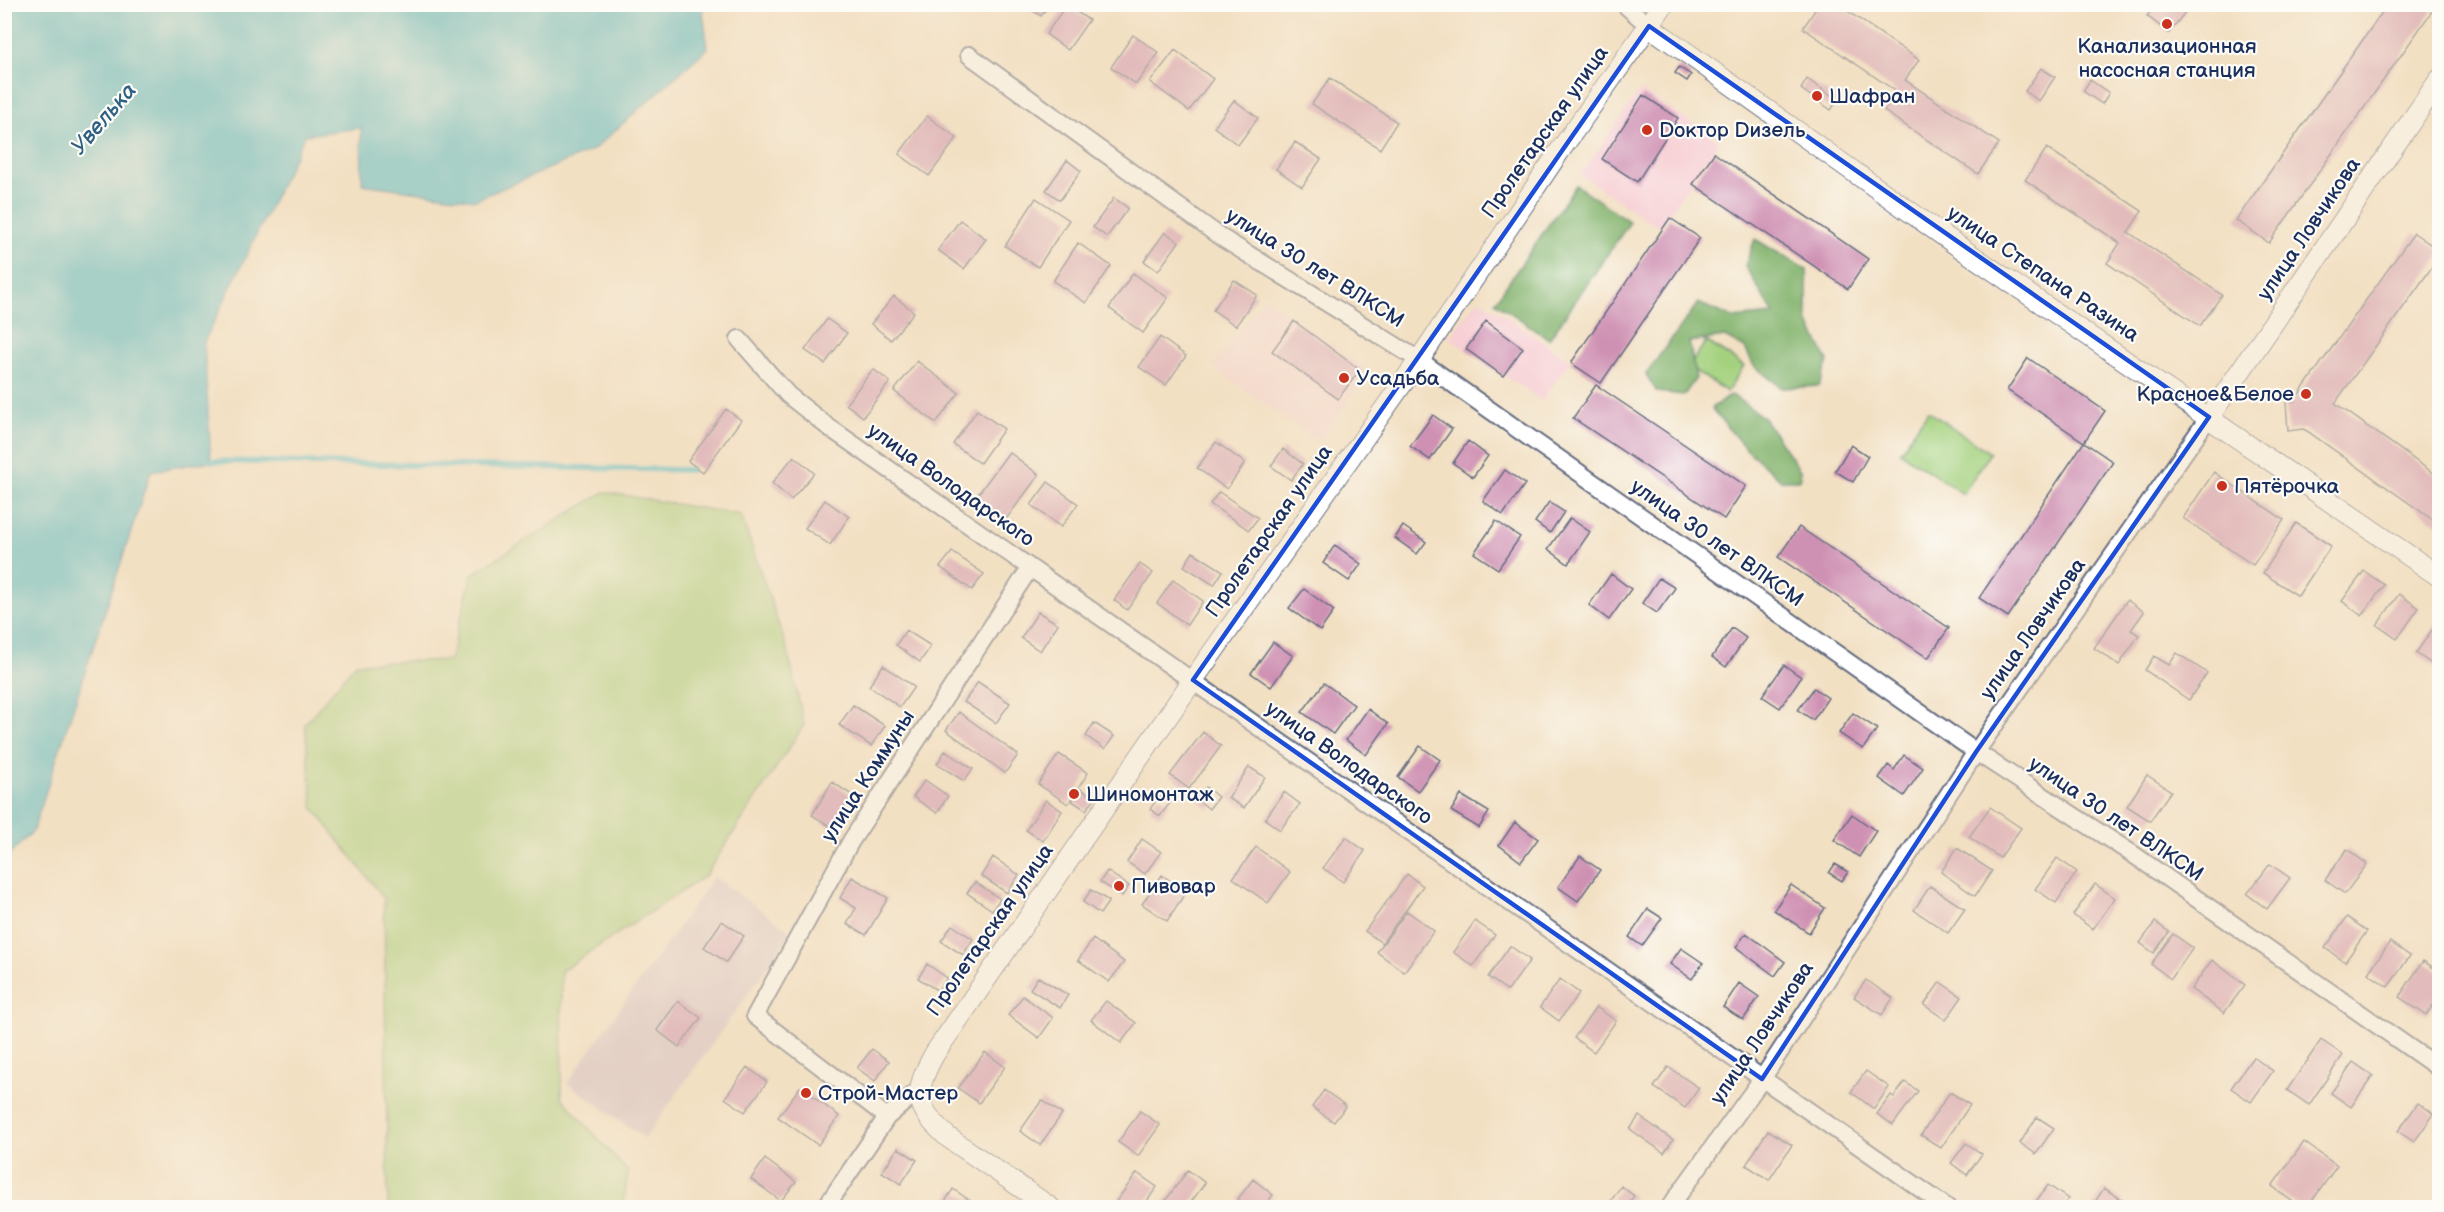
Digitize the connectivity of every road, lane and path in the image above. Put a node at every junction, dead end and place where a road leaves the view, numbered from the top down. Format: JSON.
{"nodes":[{"id":1,"x":1624,"y":4,"type":"edge"},
{"id":2,"x":1664,"y":4,"type":"edge"},
{"id":3,"x":1648,"y":26,"type":"junction"},
{"id":4,"x":969,"y":55,"type":"dead end"},
{"id":5,"x":2439,"y":79,"type":"edge"},
{"id":6,"x":739,"y":339,"type":"dead end"},
{"id":7,"x":1419,"y":360,"type":"junction"},
{"id":8,"x":2209,"y":417,"type":"junction"},
{"id":9,"x":1030,"y":568,"type":"junction"},
{"id":10,"x":2439,"y":577,"type":"edge"},
{"id":11,"x":1193,"y":681,"type":"junction"},
{"id":12,"x":1976,"y":752,"type":"junction"},
{"id":13,"x":2439,"y":1069,"type":"edge"},
{"id":14,"x":1762,"y":1079,"type":"junction"},
{"id":15,"x":921,"y":1096,"type":"junction"},
{"id":16,"x":887,"y":1117,"type":"junction"},
{"id":17,"x":1050,"y":1207,"type":"edge"},
{"id":18,"x":825,"y":1208,"type":"edge"},
{"id":19,"x":1669,"y":1208,"type":"edge"},
{"id":20,"x":1948,"y":1208,"type":"edge"}],
"edges":[{"from":1,"to":3,"type":"street","name":"улица Степана Разина"},
{"from":2,"to":3,"type":"street","name":"Пролетарская улица"},
{"from":3,"to":7,"type":"street","name":"Пролетарская улица"},
{"from":3,"to":8,"type":"street","name":"улица Степана Разина"},
{"from":4,"to":7,"type":"street","name":"улица 30 лет ВЛКСМ"},
{"from":5,"to":8,"type":"street","name":"улица Ловчикова"},
{"from":6,"to":9,"type":"street","name":"улица Володарского"},
{"from":7,"to":11,"type":"street","name":"Пролетарская улица"},
{"from":7,"to":12,"type":"street","name":"улица 30 лет ВЛКСМ"},
{"from":8,"to":10,"type":"street","name":"улица Степана Разина"},
{"from":8,"to":12,"type":"street","name":"улица Ловчикова"},
{"from":9,"to":11,"type":"street","name":"улица Володарского"},
{"from":9,"to":16,"type":"street","name":"улица Коммуны"},
{"from":11,"to":14,"type":"street","name":"улица Володарского"},
{"from":11,"to":15,"type":"street","name":"Пролетарская улица"},
{"from":12,"to":13,"type":"street","name":"улица 30 лет ВЛКСМ"},
{"from":12,"to":14,"type":"street","name":"улица Ловчикова"},
{"from":14,"to":19,"type":"street","name":"улица Ловчикова"},
{"from":14,"to":20,"type":"street","name":"улица Володарского"},
{"from":15,"to":16,"type":"street"},
{"from":15,"to":17,"type":"street"},
{"from":16,"to":18,"type":"street"}]}
